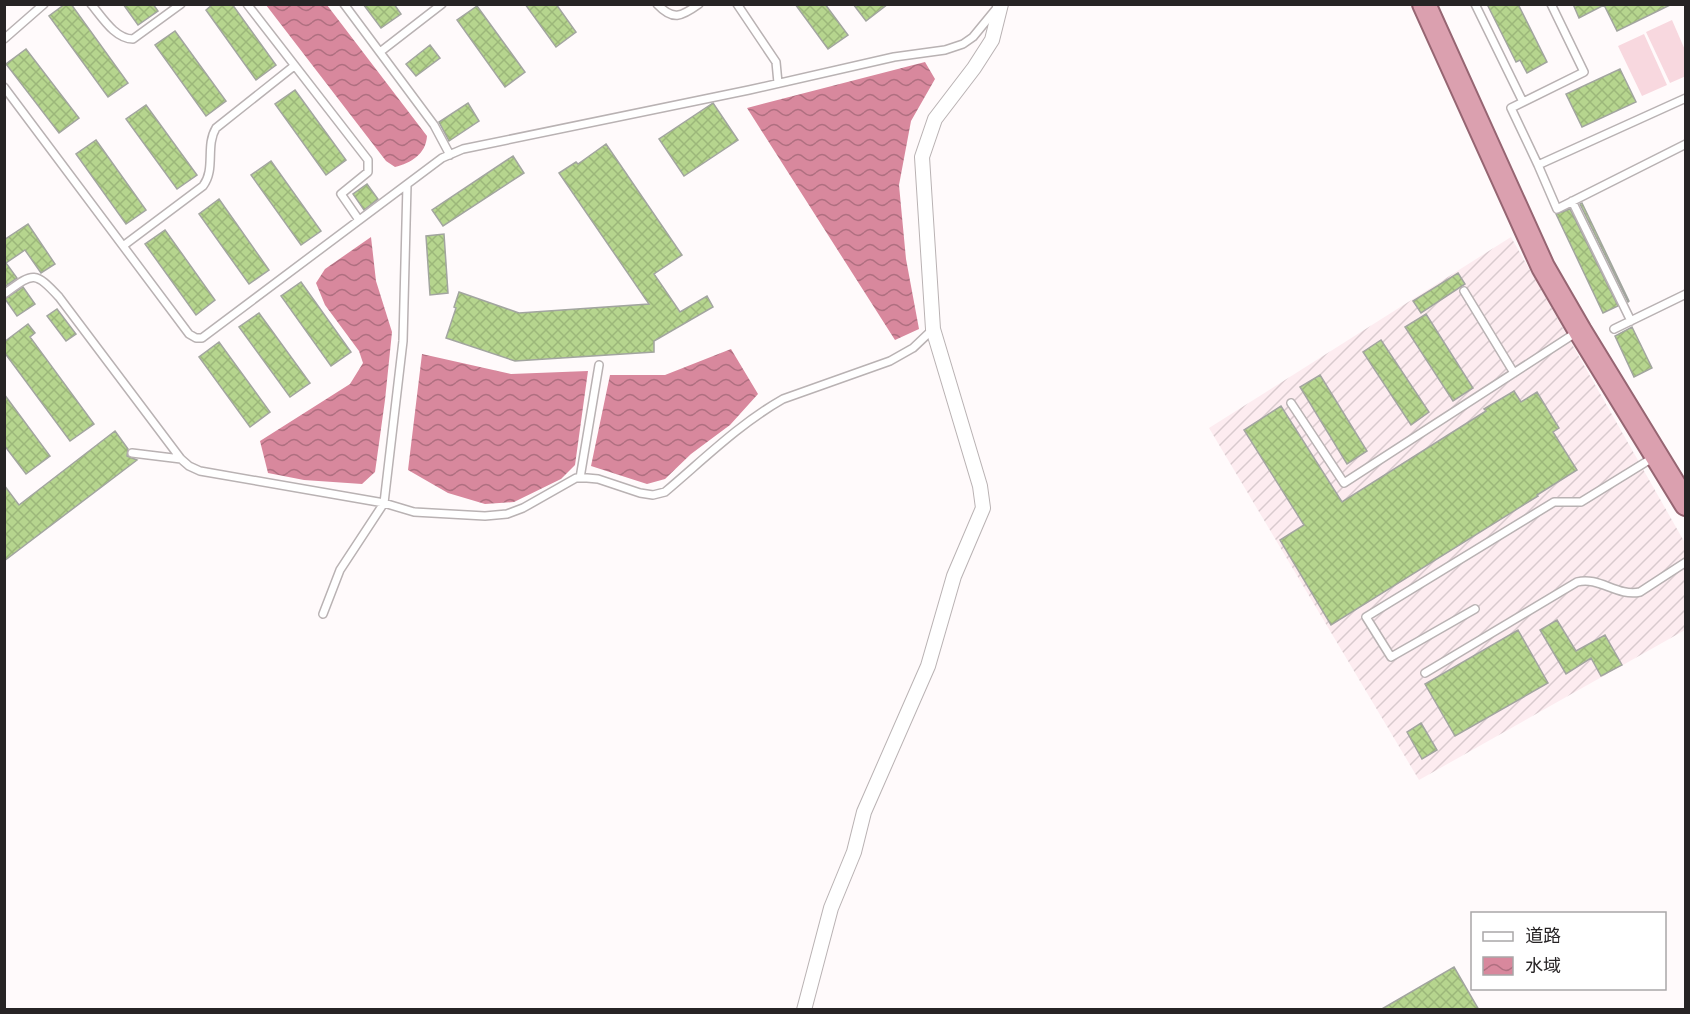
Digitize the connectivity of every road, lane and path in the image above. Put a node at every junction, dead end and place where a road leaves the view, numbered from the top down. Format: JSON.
{"nodes":[{"id":1,"x":44,"y":4,"type":"edge"},
{"id":2,"x":91,"y":4,"type":"edge"},
{"id":3,"x":181,"y":4,"type":"edge"},
{"id":4,"x":247,"y":4,"type":"edge"},
{"id":5,"x":344,"y":4,"type":"edge"},
{"id":6,"x":442,"y":4,"type":"edge"},
{"id":7,"x":657,"y":4,"type":"edge"},
{"id":8,"x":699,"y":4,"type":"edge"},
{"id":9,"x":737,"y":4,"type":"edge"},
{"id":10,"x":1001,"y":4,"type":"edge"},
{"id":11,"x":1424,"y":4,"type":"edge"},
{"id":12,"x":1475,"y":4,"type":"edge"},
{"id":13,"x":1551,"y":4,"type":"edge"},
{"id":14,"x":4,"y":39,"type":"edge"},
{"id":15,"x":380,"y":52,"type":"junction"},
{"id":16,"x":294,"y":66,"type":"junction"},
{"id":17,"x":778,"y":83,"type":"junction"},
{"id":18,"x":4,"y":87,"type":"edge"},
{"id":19,"x":1686,"y":98,"type":"edge"},
{"id":20,"x":1523,"y":102,"type":"junction"},
{"id":21,"x":1686,"y":144,"type":"edge"},
{"id":22,"x":450,"y":155,"type":"junction"},
{"id":23,"x":1538,"y":165,"type":"junction"},
{"id":24,"x":407,"y":184,"type":"junction"},
{"id":25,"x":1572,"y":201,"type":"junction"},
{"id":26,"x":359,"y":220,"type":"junction"},
{"id":27,"x":123,"y":246,"type":"junction"},
{"id":28,"x":1464,"y":291,"type":"dead end"},
{"id":29,"x":4,"y":294,"type":"edge"},
{"id":30,"x":1686,"y":294,"type":"edge"},
{"id":31,"x":1631,"y":321,"type":"junction"},
{"id":32,"x":933,"y":329,"type":"junction"},
{"id":33,"x":1614,"y":329,"type":"dead end"},
{"id":34,"x":1580,"y":331,"type":"junction"},
{"id":35,"x":599,"y":365,"type":"dead end"},
{"id":36,"x":1514,"y":373,"type":"junction"},
{"id":37,"x":1291,"y":403,"type":"dead end"},
{"id":38,"x":132,"y":453,"type":"dead end"},
{"id":39,"x":1656,"y":456,"type":"junction"},
{"id":40,"x":180,"y":459,"type":"junction"},
{"id":41,"x":580,"y":478,"type":"junction"},
{"id":42,"x":384,"y":503,"type":"junction"},
{"id":43,"x":1686,"y":504,"type":"edge"},
{"id":44,"x":1686,"y":562,"type":"edge"},
{"id":45,"x":1474,"y":609,"type":"dead end"},
{"id":46,"x":322,"y":614,"type":"dead end"},
{"id":47,"x":1425,"y":673,"type":"dead end"},
{"id":48,"x":804,"y":1010,"type":"edge"}],
"edges":[{"from":1,"to":14,"type":"lane"},
{"from":2,"to":3,"type":"lane"},
{"from":4,"to":16,"type":"lane"},
{"from":5,"to":15,"type":"lane"},
{"from":6,"to":15,"type":"lane"},
{"from":7,"to":8,"type":"lane"},
{"from":9,"to":17,"type":"lane"},
{"from":10,"to":17,"type":"lane"},
{"from":10,"to":32,"type":"street"},
{"from":11,"to":34,"type":"highway"},
{"from":12,"to":20,"type":"lane"},
{"from":13,"to":20,"type":"lane"},
{"from":15,"to":22,"type":"lane"},
{"from":16,"to":26,"type":"lane"},
{"from":16,"to":27,"type":"lane"},
{"from":17,"to":22,"type":"lane"},
{"from":18,"to":27,"type":"lane"},
{"from":19,"to":23,"type":"lane"},
{"from":20,"to":23,"type":"lane"},
{"from":21,"to":25,"type":"lane"},
{"from":22,"to":24,"type":"lane"},
{"from":23,"to":25,"type":"lane"},
{"from":24,"to":26,"type":"lane"},
{"from":24,"to":42,"type":"lane"},
{"from":25,"to":31,"type":"lane"},
{"from":26,"to":27,"type":"lane"},
{"from":28,"to":36,"type":"lane"},
{"from":29,"to":40,"type":"lane"},
{"from":30,"to":31,"type":"lane"},
{"from":31,"to":33,"type":"lane"},
{"from":32,"to":41,"type":"lane"},
{"from":32,"to":48,"type":"street"},
{"from":34,"to":36,"type":"lane"},
{"from":34,"to":39,"type":"highway"},
{"from":35,"to":41,"type":"lane"},
{"from":36,"to":37,"type":"lane"},
{"from":38,"to":40,"type":"lane"},
{"from":39,"to":43,"type":"highway"},
{"from":39,"to":45,"type":"lane"},
{"from":40,"to":42,"type":"lane"},
{"from":41,"to":42,"type":"lane"},
{"from":42,"to":46,"type":"lane"},
{"from":44,"to":47,"type":"lane"}]}
